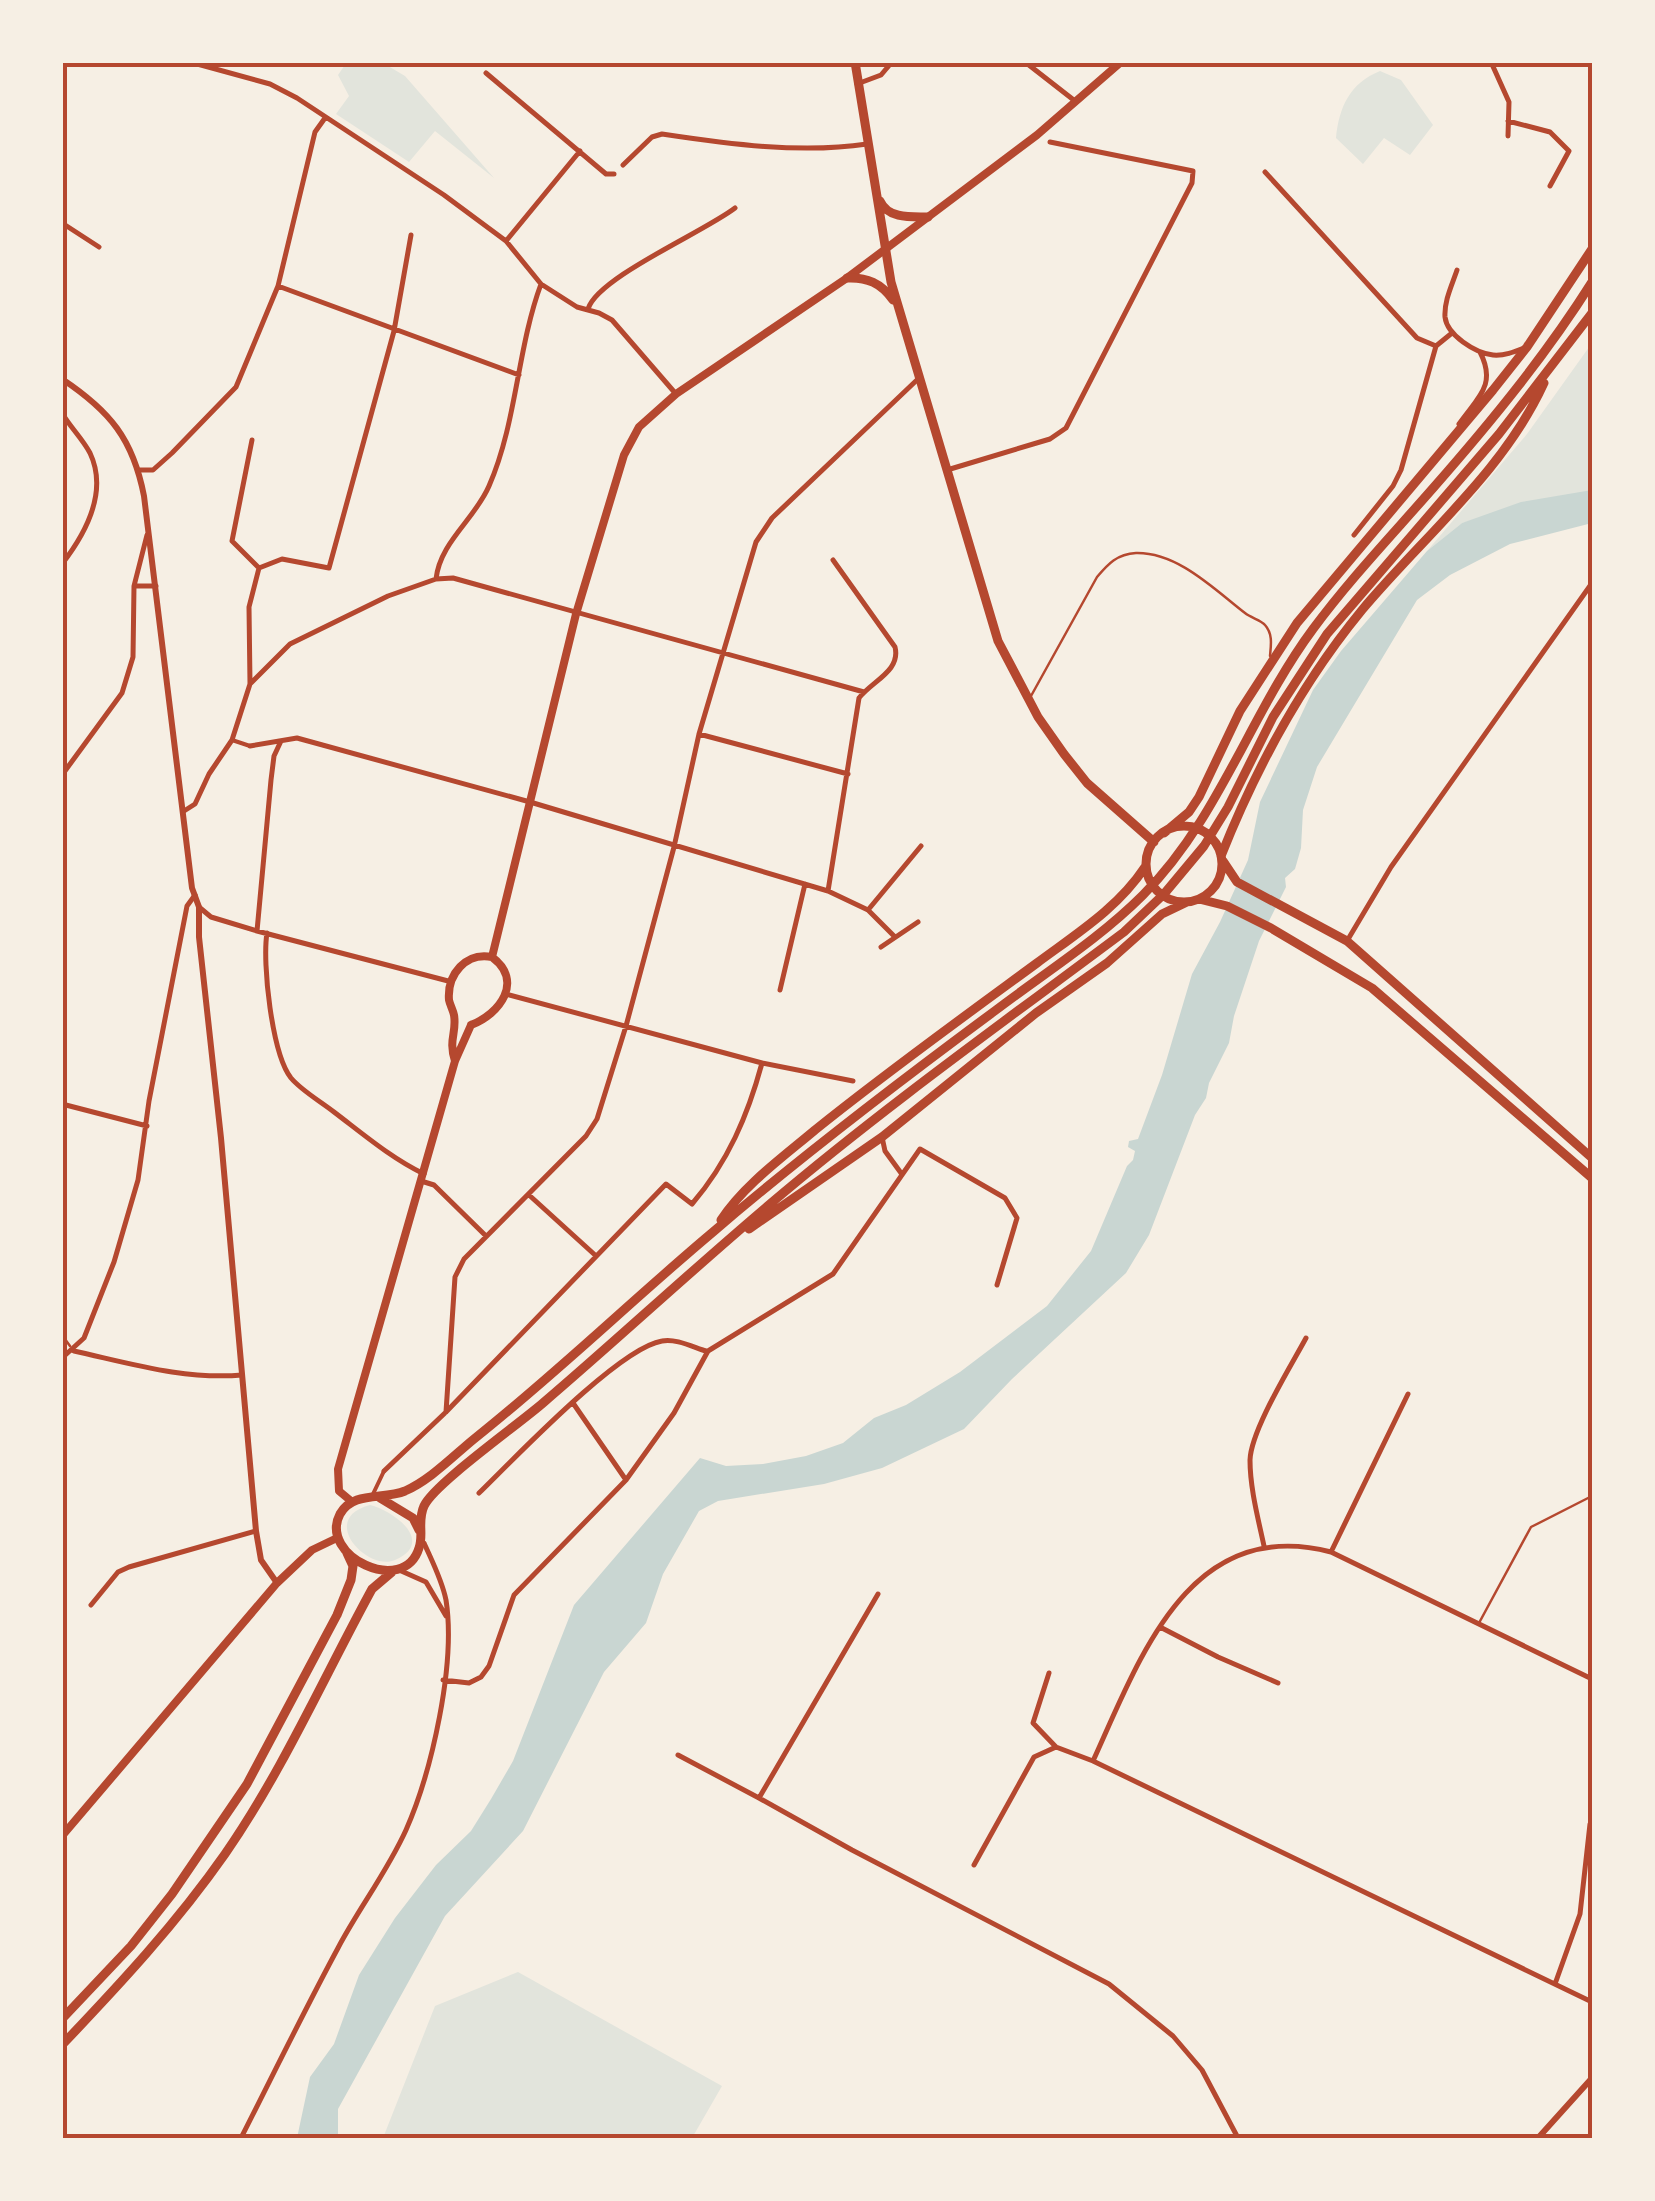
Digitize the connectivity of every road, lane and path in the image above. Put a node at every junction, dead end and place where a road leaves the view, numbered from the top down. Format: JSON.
{"nodes":[{"id":1,"x":190,"y":62,"type":"edge"},
{"id":2,"x":759,"y":62,"type":"edge"},
{"id":3,"x":774,"y":62,"type":"edge"},
{"id":4,"x":855,"y":62,"type":"edge"},
{"id":5,"x":892,"y":62,"type":"edge"},
{"id":6,"x":1026,"y":62,"type":"edge"},
{"id":7,"x":1121,"y":62,"type":"edge"},
{"id":8,"x":1491,"y":62,"type":"edge"},
{"id":9,"x":486,"y":74,"type":"dead end"},
{"id":10,"x":857,"y":84,"type":"junction"},
{"id":11,"x":1077,"y":103,"type":"junction"},
{"id":12,"x":325,"y":118,"type":"junction"},
{"id":13,"x":1508,"y":121,"type":"junction"},
{"id":14,"x":1508,"y":136,"type":"dead end"},
{"id":15,"x":1050,"y":142,"type":"dead end"},
{"id":16,"x":867,"y":144,"type":"junction"},
{"id":17,"x":580,"y":151,"type":"junction"},
{"id":18,"x":623,"y":165,"type":"dead end"},
{"id":19,"x":1265,"y":172,"type":"dead end"},
{"id":20,"x":614,"y":174,"type":"dead end"},
{"id":21,"x":1550,"y":186,"type":"dead end"},
{"id":22,"x":875,"y":189,"type":"junction"},
{"id":23,"x":735,"y":208,"type":"dead end"},
{"id":24,"x":928,"y":217,"type":"junction"},
{"id":25,"x":62,"y":223,"type":"edge"},
{"id":26,"x":411,"y":235,"type":"dead end"},
{"id":27,"x":506,"y":241,"type":"junction"},
{"id":28,"x":99,"y":247,"type":"dead end"},
{"id":29,"x":1592,"y":249,"type":"edge"},
{"id":30,"x":884,"y":250,"type":"junction"},
{"id":31,"x":1457,"y":270,"type":"dead end"},
{"id":32,"x":847,"y":278,"type":"junction"},
{"id":33,"x":1592,"y":279,"type":"edge"},
{"id":34,"x":541,"y":284,"type":"junction"},
{"id":35,"x":278,"y":286,"type":"junction"},
{"id":36,"x":898,"y":306,"type":"junction"},
{"id":37,"x":588,"y":309,"type":"junction"},
{"id":38,"x":1592,"y":313,"type":"edge"},
{"id":39,"x":394,"y":331,"type":"junction"},
{"id":40,"x":1452,"y":334,"type":"junction"},
{"id":41,"x":1436,"y":346,"type":"junction"},
{"id":42,"x":1527,"y":347,"type":"junction"},
{"id":43,"x":1480,"y":352,"type":"junction"},
{"id":44,"x":1549,"y":372,"type":"junction"},
{"id":45,"x":519,"y":375,"type":"junction"},
{"id":46,"x":919,"y":378,"type":"junction"},
{"id":47,"x":62,"y":380,"type":"edge"},
{"id":48,"x":676,"y":394,"type":"junction"},
{"id":49,"x":62,"y":413,"type":"edge"},
{"id":50,"x":252,"y":440,"type":"dead end"},
{"id":51,"x":1435,"y":458,"type":"junction"},
{"id":52,"x":139,"y":470,"type":"junction"},
{"id":53,"x":946,"y":470,"type":"junction"},
{"id":54,"x":148,"y":532,"type":"junction"},
{"id":55,"x":1354,"y":535,"type":"dead end"},
{"id":56,"x":834,"y":560,"type":"dead end"},
{"id":57,"x":62,"y":564,"type":"edge"},
{"id":58,"x":259,"y":568,"type":"junction"},
{"id":59,"x":436,"y":579,"type":"junction"},
{"id":60,"x":1592,"y":583,"type":"edge"},
{"id":61,"x":134,"y":586,"type":"junction"},
{"id":62,"x":156,"y":586,"type":"junction"},
{"id":63,"x":576,"y":614,"type":"junction"},
{"id":64,"x":722,"y":654,"type":"junction"},
{"id":65,"x":1270,"y":662,"type":"junction"},
{"id":66,"x":250,"y":684,"type":"junction"},
{"id":67,"x":864,"y":692,"type":"junction"},
{"id":68,"x":1029,"y":700,"type":"junction"},
{"id":69,"x":698,"y":734,"type":"junction"},
{"id":70,"x":283,"y":738,"type":"junction"},
{"id":71,"x":232,"y":740,"type":"junction"},
{"id":72,"x":250,"y":746,"type":"joint"},
{"id":73,"x":848,"y":774,"type":"junction"},
{"id":74,"x":62,"y":776,"type":"edge"},
{"id":75,"x":530,"y":802,"type":"junction"},
{"id":76,"x":184,"y":811,"type":"junction"},
{"id":77,"x":1164,"y":833,"type":"junction"},
{"id":78,"x":1154,"y":842,"type":"junction"},
{"id":79,"x":922,"y":846,"type":"dead end"},
{"id":80,"x":674,"y":847,"type":"junction"},
{"id":81,"x":1222,"y":858,"type":"junction"},
{"id":82,"x":1146,"y":871,"type":"junction"},
{"id":83,"x":805,"y":884,"type":"junction"},
{"id":84,"x":828,"y":891,"type":"junction"},
{"id":85,"x":194,"y":896,"type":"junction"},
{"id":86,"x":1199,"y":899,"type":"junction"},
{"id":87,"x":1187,"y":902,"type":"junction"},
{"id":88,"x":199,"y":908,"type":"junction"},
{"id":89,"x":868,"y":910,"type":"junction"},
{"id":90,"x":918,"y":922,"type":"dead end"},
{"id":91,"x":257,"y":931,"type":"junction"},
{"id":92,"x":267,"y":933,"type":"junction"},
{"id":93,"x":894,"y":936,"type":"junction"},
{"id":94,"x":1347,"y":942,"type":"junction"},
{"id":95,"x":880,"y":947,"type":"dead end"},
{"id":96,"x":492,"y":957,"type":"junction"},
{"id":97,"x":452,"y":982,"type":"junction"},
{"id":98,"x":780,"y":990,"type":"dead end"},
{"id":99,"x":506,"y":994,"type":"junction"},
{"id":100,"x":454,"y":1016,"type":"junction"},
{"id":101,"x":471,"y":1025,"type":"junction"},
{"id":102,"x":626,"y":1026,"type":"junction"},
{"id":103,"x":455,"y":1061,"type":"junction"},
{"id":104,"x":762,"y":1063,"type":"junction"},
{"id":105,"x":853,"y":1081,"type":"dead end"},
{"id":106,"x":62,"y":1104,"type":"edge"},
{"id":107,"x":147,"y":1126,"type":"junction"},
{"id":108,"x":882,"y":1137,"type":"junction"},
{"id":109,"x":1592,"y":1158,"type":"edge"},
{"id":110,"x":902,"y":1174,"type":"junction"},
{"id":111,"x":422,"y":1178,"type":"junction"},
{"id":112,"x":1592,"y":1178,"type":"edge"},
{"id":113,"x":530,"y":1196,"type":"junction"},
{"id":114,"x":714,"y":1231,"type":"junction"},
{"id":115,"x":486,"y":1236,"type":"junction"},
{"id":116,"x":721,"y":1248,"type":"junction"},
{"id":117,"x":595,"y":1255,"type":"junction"},
{"id":118,"x":997,"y":1285,"type":"dead end"},
{"id":119,"x":62,"y":1334,"type":"edge"},
{"id":120,"x":1306,"y":1338,"type":"dead end"},
{"id":121,"x":74,"y":1351,"type":"junction"},
{"id":122,"x":708,"y":1352,"type":"junction"},
{"id":123,"x":62,"y":1358,"type":"edge"},
{"id":124,"x":242,"y":1374,"type":"junction"},
{"id":125,"x":1408,"y":1394,"type":"dead end"},
{"id":126,"x":574,"y":1403,"type":"junction"},
{"id":127,"x":446,"y":1412,"type":"junction"},
{"id":128,"x":384,"y":1472,"type":"joint"},
{"id":129,"x":626,"y":1480,"type":"junction"},
{"id":130,"x":478,"y":1493,"type":"dead end"},
{"id":131,"x":1592,"y":1496,"type":"edge"},
{"id":132,"x":376,"y":1497,"type":"junction"},
{"id":133,"x":351,"y":1502,"type":"junction"},
{"id":134,"x":256,"y":1531,"type":"junction"},
{"id":135,"x":421,"y":1535,"type":"junction"},
{"id":136,"x":337,"y":1538,"type":"junction"},
{"id":137,"x":1264,"y":1546,"type":"junction"},
{"id":138,"x":347,"y":1552,"type":"junction"},
{"id":139,"x":1331,"y":1552,"type":"junction"},
{"id":140,"x":397,"y":1570,"type":"junction"},
{"id":141,"x":278,"y":1583,"type":"junction"},
{"id":142,"x":878,"y":1594,"type":"dead end"},
{"id":143,"x":90,"y":1605,"type":"dead end"},
{"id":144,"x":448,"y":1619,"type":"junction"},
{"id":145,"x":1479,"y":1623,"type":"junction"},
{"id":146,"x":1160,"y":1627,"type":"junction"},
{"id":147,"x":1050,"y":1673,"type":"dead end"},
{"id":148,"x":443,"y":1680,"type":"junction"},
{"id":149,"x":1592,"y":1680,"type":"edge"},
{"id":150,"x":1278,"y":1683,"type":"dead end"},
{"id":151,"x":1056,"y":1747,"type":"junction"},
{"id":152,"x":678,"y":1755,"type":"dead end"},
{"id":153,"x":1093,"y":1761,"type":"junction"},
{"id":154,"x":759,"y":1798,"type":"junction"},
{"id":155,"x":1590,"y":1824,"type":"dead end"},
{"id":156,"x":62,"y":1836,"type":"edge"},
{"id":157,"x":974,"y":1866,"type":"dead end"},
{"id":158,"x":1555,"y":1984,"type":"junction"},
{"id":159,"x":1592,"y":2002,"type":"edge"},
{"id":160,"x":62,"y":2019,"type":"edge"},
{"id":161,"x":62,"y":2046,"type":"edge"},
{"id":162,"x":1592,"y":2078,"type":"edge"},
{"id":163,"x":241,"y":2138,"type":"edge"},
{"id":164,"x":1238,"y":2138,"type":"edge"},
{"id":165,"x":1538,"y":2138,"type":"edge"}],
"edges":[{"from":1,"to":12,"type":"street"},
{"from":2,"to":3,"type":"street"},
{"from":4,"to":10,"type":"main road"},
{"from":5,"to":10,"type":"street"},
{"from":6,"to":11,"type":"street"},
{"from":7,"to":11,"type":"main road"},
{"from":8,"to":13,"type":"street"},
{"from":9,"to":17,"type":"street"},
{"from":10,"to":16,"type":"main road"},
{"from":11,"to":24,"type":"main road"},
{"from":12,"to":27,"type":"street"},
{"from":12,"to":35,"type":"street"},
{"from":13,"to":14,"type":"street"},
{"from":13,"to":21,"type":"street"},
{"from":15,"to":53,"type":"street"},
{"from":16,"to":18,"type":"street"},
{"from":16,"to":22,"type":"main road"},
{"from":17,"to":20,"type":"street"},
{"from":17,"to":27,"type":"street"},
{"from":19,"to":41,"type":"street"},
{"from":22,"to":24,"type":"main road"},
{"from":22,"to":30,"type":"main road"},
{"from":23,"to":37,"type":"street"},
{"from":24,"to":30,"type":"main road"},
{"from":25,"to":28,"type":"street"},
{"from":26,"to":39,"type":"street"},
{"from":27,"to":34,"type":"street"},
{"from":29,"to":42,"type":"main road"},
{"from":30,"to":32,"type":"main road"},
{"from":30,"to":36,"type":"main road"},
{"from":31,"to":40,"type":"street"},
{"from":32,"to":36,"type":"main road"},
{"from":32,"to":48,"type":"main road"},
{"from":33,"to":114,"type":"main road"},
{"from":34,"to":37,"type":"street"},
{"from":34,"to":45,"type":"street"},
{"from":35,"to":39,"type":"street"},
{"from":35,"to":52,"type":"street"},
{"from":36,"to":46,"type":"main road"},
{"from":37,"to":48,"type":"street"},
{"from":38,"to":44,"type":"main road"},
{"from":39,"to":45,"type":"street"},
{"from":39,"to":58,"type":"street"},
{"from":40,"to":41,"type":"street"},
{"from":40,"to":43,"type":"street"},
{"from":41,"to":55,"type":"street"},
{"from":42,"to":43,"type":"street"},
{"from":42,"to":51,"type":"main road"},
{"from":43,"to":51,"type":"street"},
{"from":44,"to":81,"type":"main road"},
{"from":44,"to":116,"type":"main road"},
{"from":45,"to":59,"type":"street"},
{"from":46,"to":53,"type":"main road"},
{"from":46,"to":64,"type":"street"},
{"from":47,"to":52,"type":"street"},
{"from":48,"to":63,"type":"main road"},
{"from":49,"to":57,"type":"street"},
{"from":50,"to":58,"type":"street"},
{"from":51,"to":65,"type":"main road"},
{"from":52,"to":54,"type":"street"},
{"from":53,"to":68,"type":"main road"},
{"from":54,"to":61,"type":"street"},
{"from":54,"to":62,"type":"street"},
{"from":56,"to":67,"type":"street"},
{"from":58,"to":66,"type":"street"},
{"from":59,"to":63,"type":"street"},
{"from":59,"to":66,"type":"street"},
{"from":60,"to":94,"type":"street"},
{"from":61,"to":62,"type":"street"},
{"from":61,"to":74,"type":"street"},
{"from":62,"to":76,"type":"street"},
{"from":63,"to":64,"type":"street"},
{"from":63,"to":75,"type":"main road"},
{"from":64,"to":67,"type":"street"},
{"from":64,"to":69,"type":"street"},
{"from":65,"to":68,"type":"lane"},
{"from":65,"to":77,"type":"main road"},
{"from":66,"to":71,"type":"street"},
{"from":67,"to":73,"type":"street"},
{"from":68,"to":78,"type":"main road"},
{"from":69,"to":73,"type":"street"},
{"from":69,"to":80,"type":"street"},
{"from":70,"to":72,"type":"street"},
{"from":70,"to":75,"type":"street"},
{"from":70,"to":91,"type":"street"},
{"from":71,"to":72,"type":"street"},
{"from":71,"to":76,"type":"street"},
{"from":73,"to":84,"type":"street"},
{"from":75,"to":80,"type":"street"},
{"from":75,"to":96,"type":"main road"},
{"from":76,"to":85,"type":"street"},
{"from":77,"to":78,"type":"main road"},
{"from":77,"to":81,"type":"main road"},
{"from":78,"to":82,"type":"main road"},
{"from":79,"to":89,"type":"street"},
{"from":80,"to":83,"type":"street"},
{"from":80,"to":102,"type":"street"},
{"from":81,"to":86,"type":"main road"},
{"from":81,"to":94,"type":"main road"},
{"from":82,"to":87,"type":"main road"},
{"from":82,"to":114,"type":"main road"},
{"from":83,"to":84,"type":"street"},
{"from":83,"to":98,"type":"street"},
{"from":84,"to":89,"type":"street"},
{"from":85,"to":88,"type":"street"},
{"from":85,"to":107,"type":"street"},
{"from":86,"to":87,"type":"main road"},
{"from":86,"to":112,"type":"main road"},
{"from":87,"to":108,"type":"main road"},
{"from":88,"to":91,"type":"street"},
{"from":88,"to":124,"type":"street"},
{"from":89,"to":93,"type":"street"},
{"from":90,"to":93,"type":"street"},
{"from":91,"to":92,"type":"street"},
{"from":92,"to":97,"type":"street"},
{"from":92,"to":111,"type":"street"},
{"from":93,"to":95,"type":"street"},
{"from":94,"to":109,"type":"main road"},
{"from":96,"to":97,"type":"main road"},
{"from":96,"to":99,"type":"main road"},
{"from":97,"to":100,"type":"main road"},
{"from":99,"to":101,"type":"main road"},
{"from":99,"to":102,"type":"street"},
{"from":100,"to":101,"type":"main road"},
{"from":100,"to":103,"type":"main road"},
{"from":101,"to":103,"type":"main road"},
{"from":102,"to":104,"type":"street"},
{"from":102,"to":113,"type":"street"},
{"from":103,"to":111,"type":"main road"},
{"from":104,"to":105,"type":"street"},
{"from":104,"to":117,"type":"street"},
{"from":106,"to":107,"type":"street"},
{"from":107,"to":121,"type":"street"},
{"from":108,"to":110,"type":"street"},
{"from":108,"to":116,"type":"main road"},
{"from":110,"to":118,"type":"street"},
{"from":110,"to":122,"type":"street"},
{"from":111,"to":115,"type":"street"},
{"from":111,"to":133,"type":"main road"},
{"from":113,"to":115,"type":"street"},
{"from":113,"to":117,"type":"street"},
{"from":114,"to":132,"type":"main road"},
{"from":115,"to":127,"type":"street"},
{"from":116,"to":135,"type":"main road"},
{"from":117,"to":127,"type":"street"},
{"from":119,"to":121,"type":"lane"},
{"from":120,"to":137,"type":"street"},
{"from":121,"to":123,"type":"street"},
{"from":121,"to":124,"type":"street"},
{"from":122,"to":126,"type":"street"},
{"from":122,"to":129,"type":"street"},
{"from":124,"to":134,"type":"street"},
{"from":125,"to":139,"type":"street"},
{"from":126,"to":129,"type":"street"},
{"from":126,"to":130,"type":"street"},
{"from":127,"to":128,"type":"street"},
{"from":128,"to":132,"type":"street"},
{"from":129,"to":148,"type":"street"},
{"from":131,"to":145,"type":"lane"},
{"from":132,"to":133,"type":"main road"},
{"from":132,"to":135,"type":"main road"},
{"from":133,"to":136,"type":"main road"},
{"from":134,"to":141,"type":"street"},
{"from":134,"to":143,"type":"street"},
{"from":135,"to":140,"type":"main road"},
{"from":135,"to":144,"type":"street"},
{"from":136,"to":138,"type":"main road"},
{"from":136,"to":141,"type":"main road"},
{"from":137,"to":139,"type":"street"},
{"from":137,"to":146,"type":"street"},
{"from":138,"to":140,"type":"main road"},
{"from":138,"to":160,"type":"main road"},
{"from":139,"to":145,"type":"street"},
{"from":140,"to":144,"type":"street"},
{"from":140,"to":161,"type":"main road"},
{"from":141,"to":156,"type":"main road"},
{"from":142,"to":154,"type":"street"},
{"from":144,"to":148,"type":"street"},
{"from":145,"to":149,"type":"street"},
{"from":146,"to":150,"type":"street"},
{"from":146,"to":153,"type":"street"},
{"from":147,"to":151,"type":"street"},
{"from":148,"to":163,"type":"street"},
{"from":151,"to":153,"type":"street"},
{"from":151,"to":157,"type":"street"},
{"from":152,"to":154,"type":"street"},
{"from":153,"to":158,"type":"street"},
{"from":154,"to":164,"type":"street"},
{"from":155,"to":158,"type":"street"},
{"from":158,"to":159,"type":"street"},
{"from":162,"to":165,"type":"street"}]}
